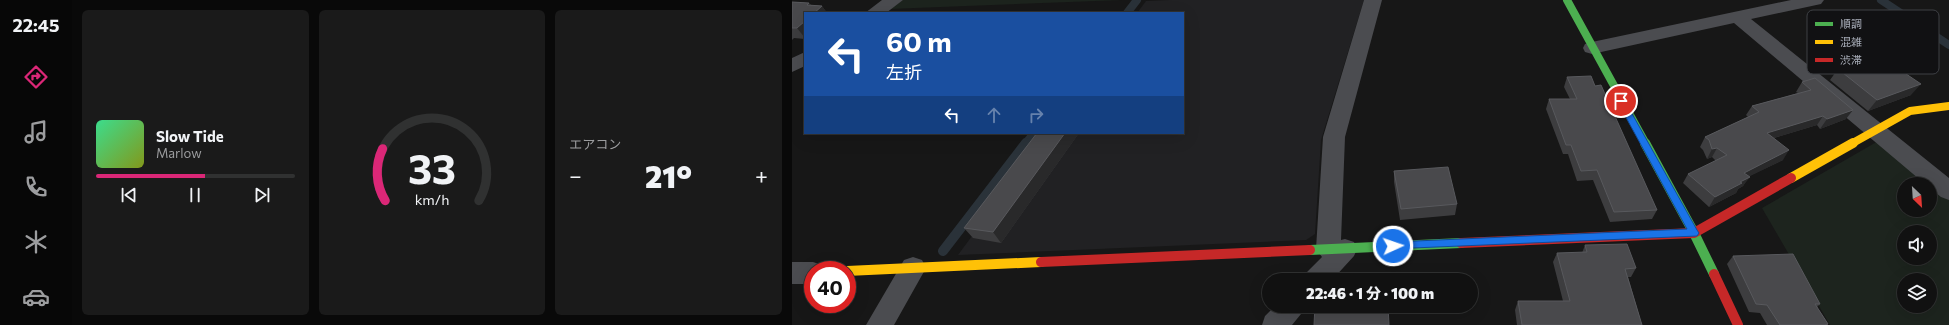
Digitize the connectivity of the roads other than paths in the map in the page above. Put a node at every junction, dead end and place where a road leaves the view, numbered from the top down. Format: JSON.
{"nodes":[{"id":1,"x":894,"y":0,"type":"edge"},
{"id":2,"x":1373,"y":0,"type":"edge"},
{"id":3,"x":1567,"y":0,"type":"edge"},
{"id":4,"x":1815,"y":0,"type":"edge"},
{"id":5,"x":876,"y":12,"type":"edge"},
{"id":6,"x":1738,"y":17,"type":"junction"},
{"id":7,"x":1592,"y":48,"type":"junction"},
{"id":8,"x":804,"y":59,"type":"edge"},
{"id":9,"x":792,"y":66,"type":"edge"},
{"id":10,"x":1807,"y":74,"type":"edge"},
{"id":11,"x":1807,"y":74,"type":"edge"},
{"id":12,"x":1949,"y":106,"type":"edge"},
{"id":13,"x":1875,"y":130,"type":"junction"},
{"id":14,"x":1949,"y":191,"type":"edge"},
{"id":15,"x":1694,"y":233,"type":"junction"},
{"id":16,"x":1337,"y":249,"type":"junction"},
{"id":17,"x":913,"y":268,"type":"junction"},
{"id":18,"x":856,"y":271,"type":"edge"},
{"id":19,"x":804,"y":273,"type":"edge"},
{"id":20,"x":1321,"y":273,"type":"edge"},
{"id":21,"x":792,"y":274,"type":"edge"},
{"id":22,"x":1286,"y":313,"type":"edge"},
{"id":23,"x":879,"y":325,"type":"edge"},
{"id":24,"x":1275,"y":325,"type":"edge"},
{"id":25,"x":1738,"y":325,"type":"edge"}],
"edges":[{"from":1,"to":5,"type":"street"},
{"from":2,"to":16,"type":"street"},
{"from":3,"to":7,"type":"street"},
{"from":4,"to":6,"type":"street"},
{"from":6,"to":7,"type":"street"},
{"from":6,"to":11,"type":"street"},
{"from":7,"to":15,"type":"street"},
{"from":8,"to":9,"type":"street"},
{"from":10,"to":13,"type":"street"},
{"from":12,"to":13,"type":"street"},
{"from":13,"to":14,"type":"street"},
{"from":13,"to":15,"type":"street"},
{"from":15,"to":16,"type":"street"},
{"from":15,"to":25,"type":"street"},
{"from":16,"to":17,"type":"street"},
{"from":16,"to":20,"type":"street"},
{"from":17,"to":18,"type":"street"},
{"from":17,"to":23,"type":"street"},
{"from":19,"to":21,"type":"street"},
{"from":22,"to":24,"type":"street"}]}
